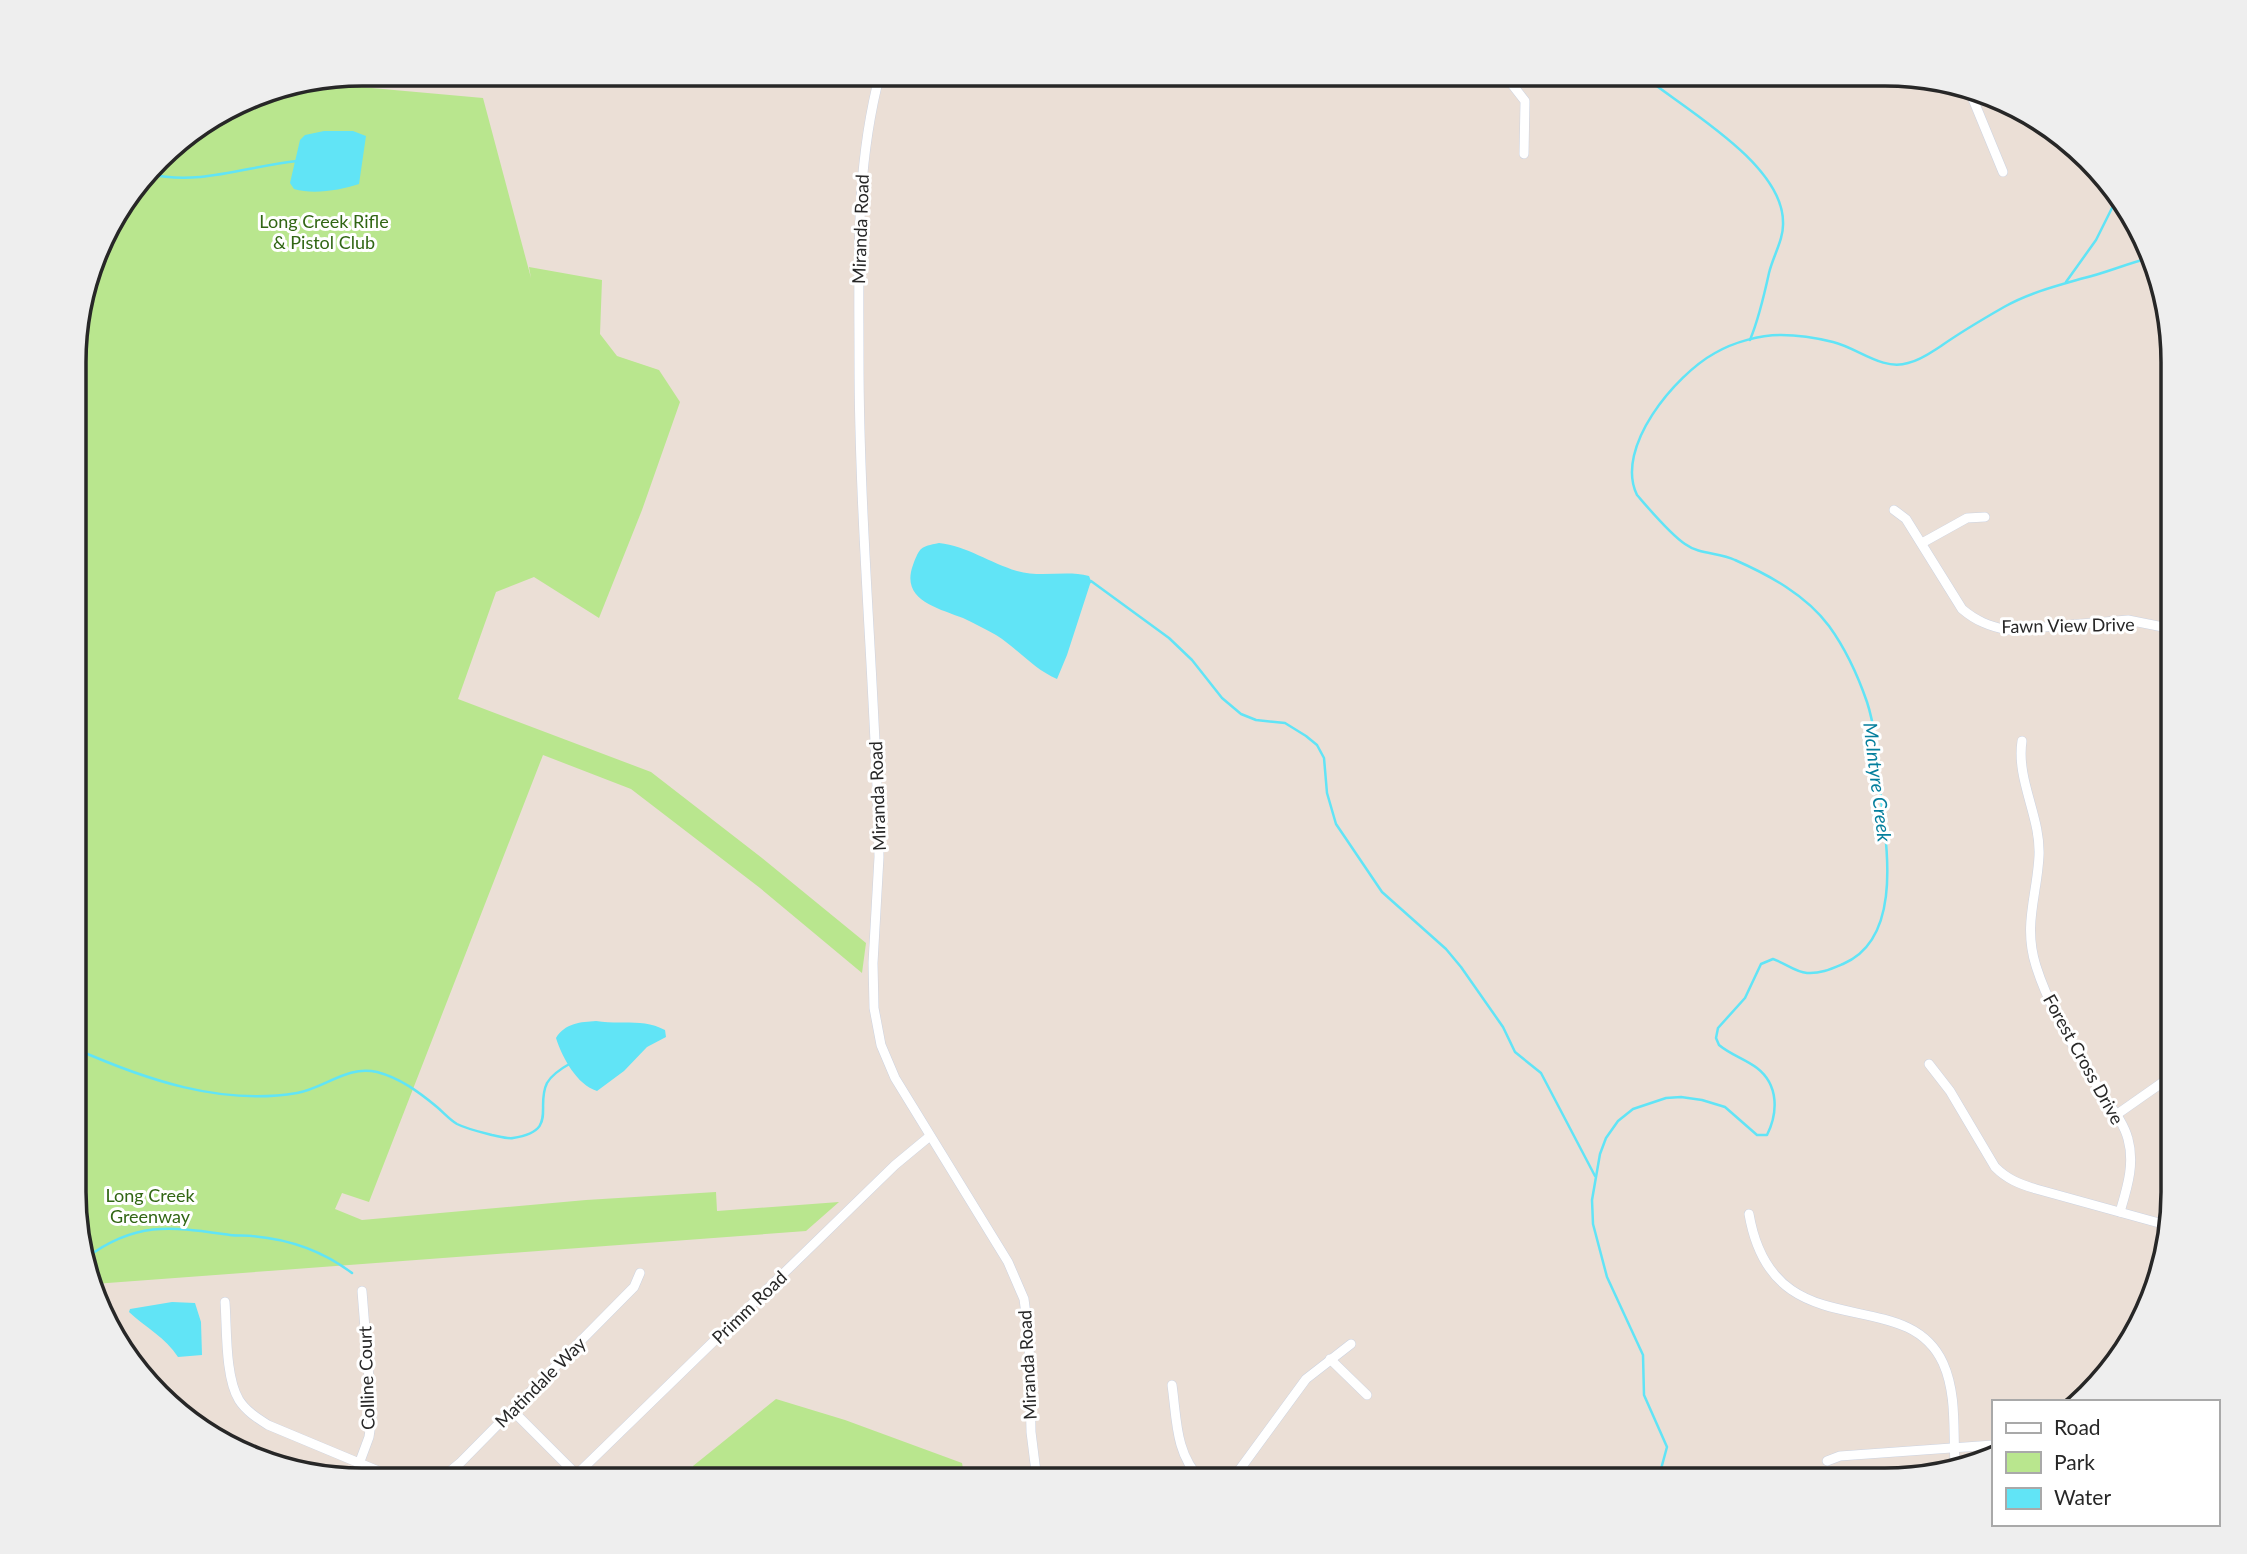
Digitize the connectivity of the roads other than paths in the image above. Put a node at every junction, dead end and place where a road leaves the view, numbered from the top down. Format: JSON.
{"nodes":[{"id":1,"x":877,"y":86,"type":"edge"},
{"id":2,"x":1513,"y":86,"type":"edge"},
{"id":3,"x":1973,"y":100,"type":"edge"},
{"id":4,"x":1524,"y":154,"type":"dead end"},
{"id":5,"x":2003,"y":172,"type":"dead end"},
{"id":6,"x":1894,"y":510,"type":"dead end"},
{"id":7,"x":1985,"y":517,"type":"dead end"},
{"id":8,"x":1922,"y":543,"type":"junction"},
{"id":9,"x":2161,"y":627,"type":"edge"},
{"id":10,"x":2022,"y":741,"type":"dead end"},
{"id":11,"x":1929,"y":1064,"type":"dead end"},
{"id":12,"x":2161,"y":1083,"type":"edge"},
{"id":13,"x":2116,"y":1115,"type":"junction"},
{"id":14,"x":930,"y":1136,"type":"junction"},
{"id":15,"x":2120,"y":1212,"type":"junction"},
{"id":16,"x":1749,"y":1213,"type":"dead end"},
{"id":17,"x":2160,"y":1223,"type":"edge"},
{"id":18,"x":640,"y":1273,"type":"dead end"},
{"id":19,"x":362,"y":1291,"type":"dead end"},
{"id":20,"x":225,"y":1302,"type":"dead end"},
{"id":21,"x":1351,"y":1344,"type":"dead end"},
{"id":22,"x":1330,"y":1359,"type":"junction"},
{"id":23,"x":1172,"y":1384,"type":"dead end"},
{"id":24,"x":1367,"y":1395,"type":"dead end"},
{"id":25,"x":512,"y":1410,"type":"junction"},
{"id":26,"x":1992,"y":1445,"type":"edge"},
{"id":27,"x":1954,"y":1448,"type":"junction"},
{"id":28,"x":1955,"y":1459,"type":"edge"},
{"id":29,"x":1827,"y":1461,"type":"dead end"},
{"id":30,"x":359,"y":1464,"type":"junction"},
{"id":31,"x":369,"y":1468,"type":"edge"},
{"id":32,"x":453,"y":1468,"type":"edge"},
{"id":33,"x":567,"y":1468,"type":"edge"},
{"id":34,"x":586,"y":1468,"type":"edge"},
{"id":35,"x":1036,"y":1468,"type":"edge"},
{"id":36,"x":1190,"y":1468,"type":"edge"},
{"id":37,"x":1241,"y":1468,"type":"edge"}],
"edges":[{"from":1,"to":14,"type":"street","name":"Miranda Road"},
{"from":2,"to":4,"type":"street"},
{"from":3,"to":5,"type":"street"},
{"from":6,"to":8,"type":"street","name":"Fawn View Drive"},
{"from":7,"to":8,"type":"street"},
{"from":8,"to":9,"type":"street","name":"Fawn View Drive"},
{"from":10,"to":13,"type":"street","name":"Forest Cross Drive"},
{"from":11,"to":15,"type":"street"},
{"from":12,"to":13,"type":"street"},
{"from":13,"to":15,"type":"street","name":"Forest Cross Drive"},
{"from":14,"to":34,"type":"street","name":"Primm Road"},
{"from":14,"to":35,"type":"street","name":"Miranda Road"},
{"from":15,"to":17,"type":"street"},
{"from":16,"to":27,"type":"street"},
{"from":18,"to":25,"type":"street","name":"Matindale Way"},
{"from":19,"to":30,"type":"street","name":"Colline Court"},
{"from":20,"to":30,"type":"street"},
{"from":21,"to":22,"type":"street"},
{"from":22,"to":24,"type":"street"},
{"from":22,"to":37,"type":"street"},
{"from":23,"to":36,"type":"street"},
{"from":25,"to":32,"type":"street","name":"Matindale Way"},
{"from":25,"to":33,"type":"street"},
{"from":26,"to":27,"type":"street"},
{"from":27,"to":28,"type":"street"},
{"from":27,"to":29,"type":"street"},
{"from":30,"to":31,"type":"street"}]}
